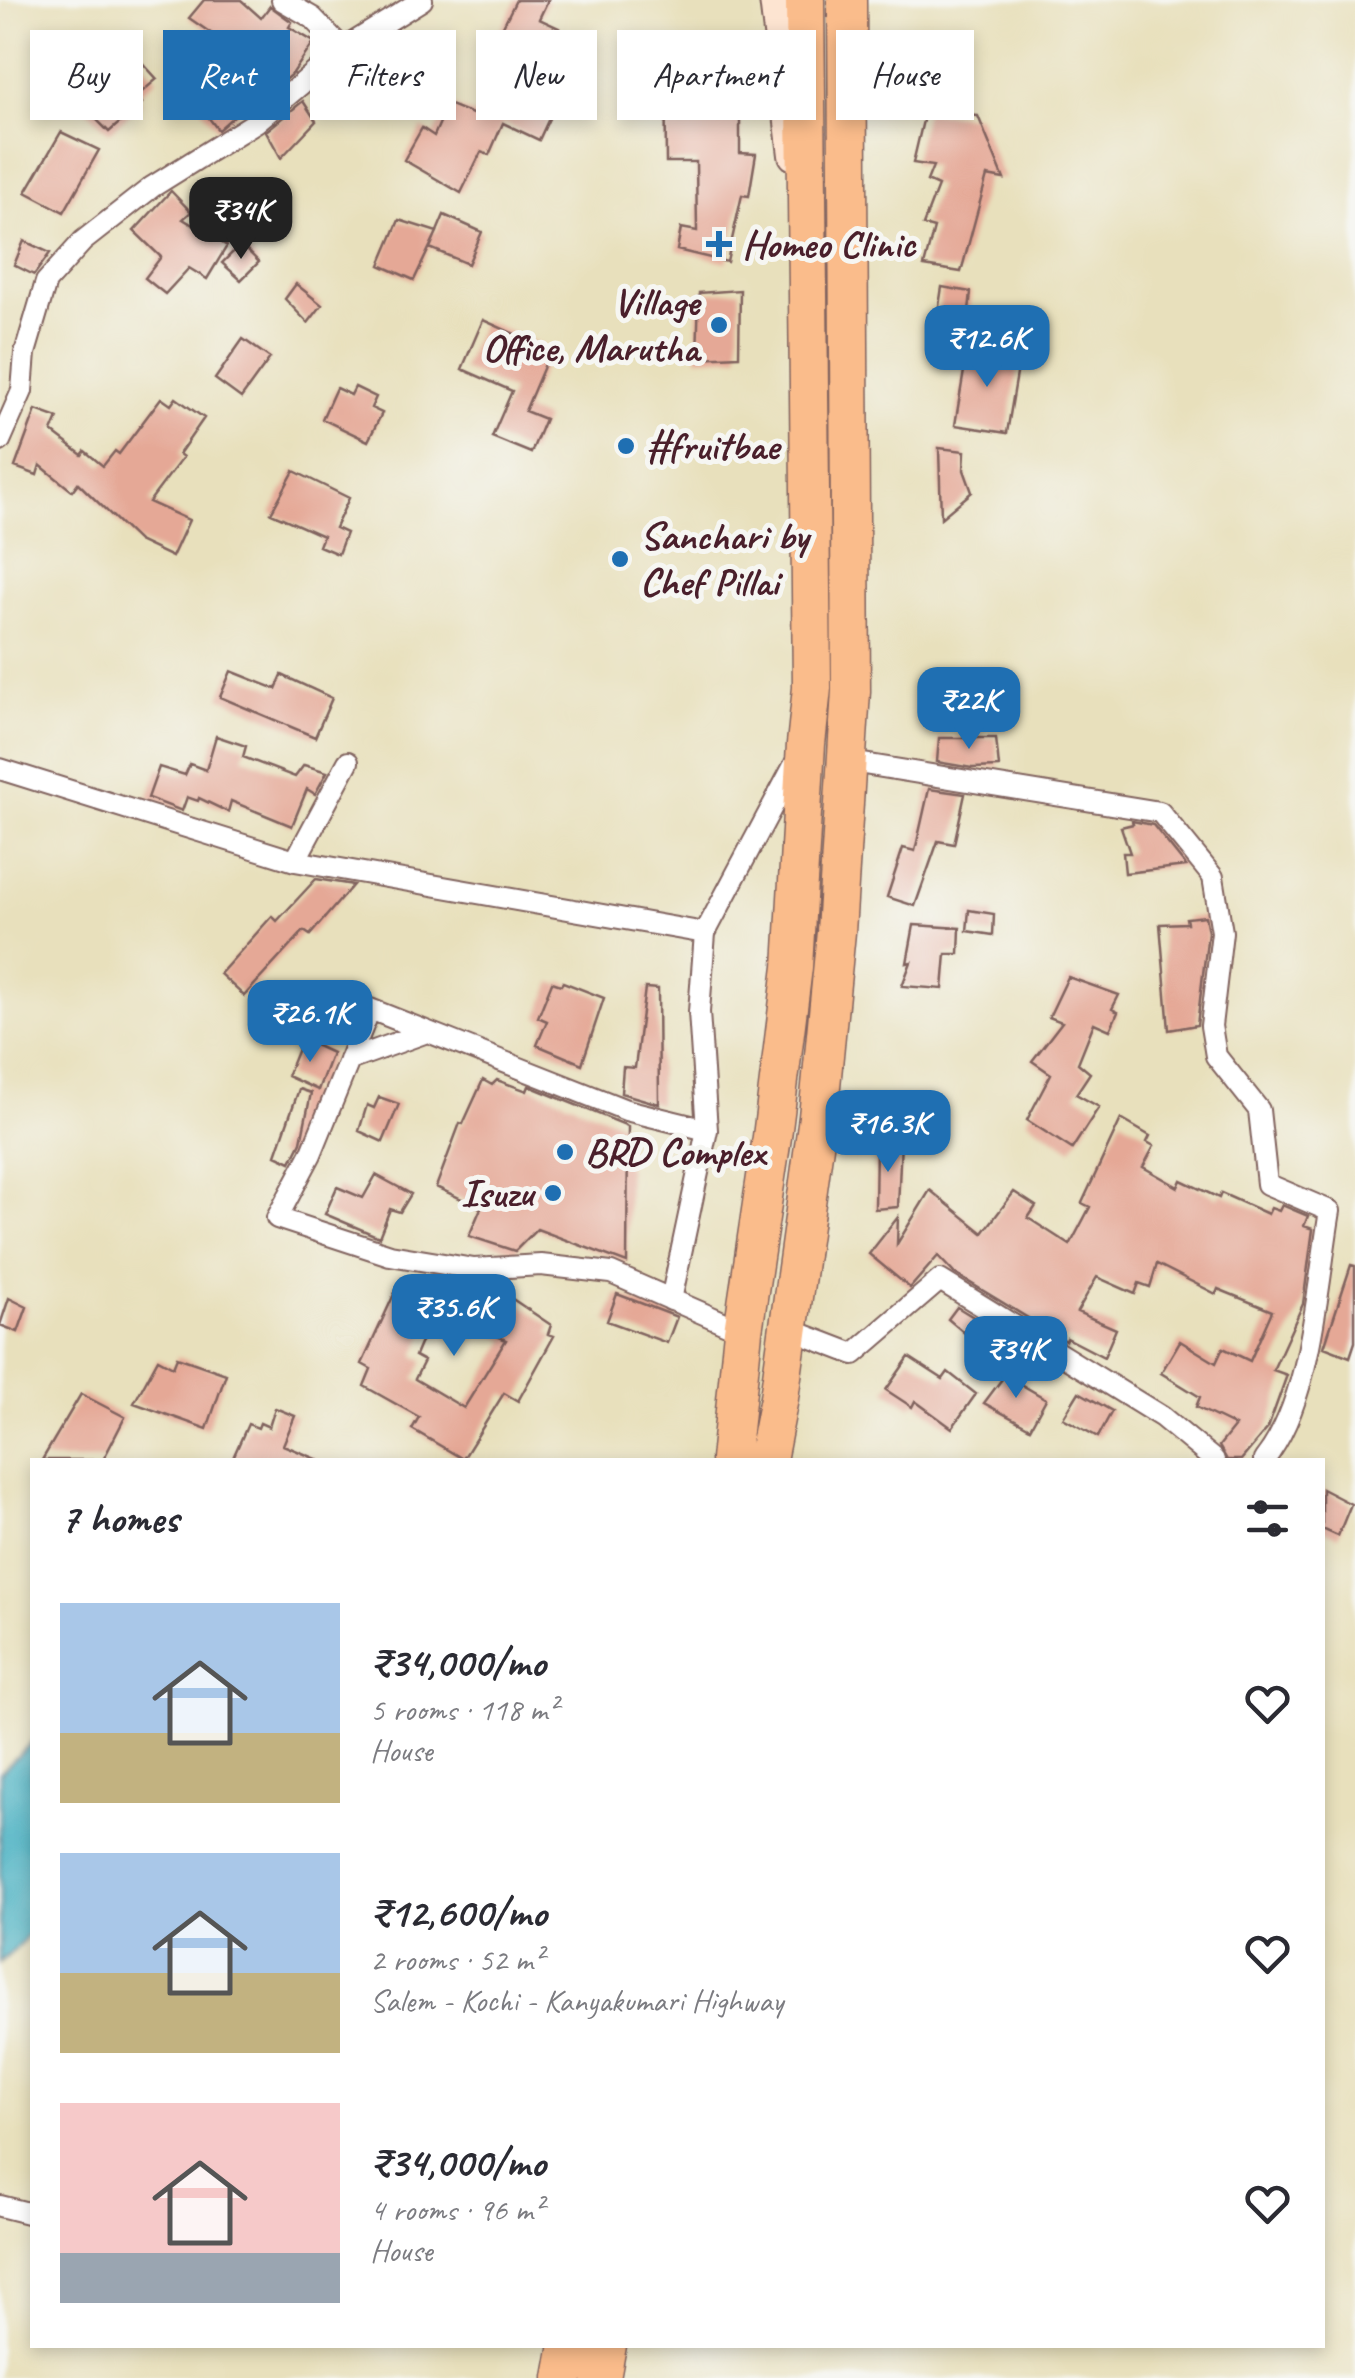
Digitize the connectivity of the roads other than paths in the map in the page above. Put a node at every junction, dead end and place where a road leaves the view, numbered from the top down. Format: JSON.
{"nodes":[{"id":1,"x":282,"y":0,"type":"edge"},
{"id":2,"x":422,"y":0,"type":"edge"},
{"id":3,"x":776,"y":0,"type":"edge"},
{"id":4,"x":805,"y":0,"type":"edge"},
{"id":5,"x":847,"y":0,"type":"edge"},
{"id":6,"x":867,"y":0,"type":"edge"},
{"id":7,"x":325,"y":30,"type":"edge"},
{"id":8,"x":374,"y":30,"type":"edge"},
{"id":9,"x":848,"y":30,"type":"edge"},
{"id":10,"x":862,"y":30,"type":"edge"},
{"id":11,"x":310,"y":77,"type":"edge"},
{"id":12,"x":849,"y":120,"type":"edge"},
{"id":13,"x":806,"y":227,"type":"junction"},
{"id":14,"x":0,"y":441,"type":"edge"},
{"id":15,"x":812,"y":688,"type":"junction"},
{"id":16,"x":850,"y":690,"type":"junction"},
{"id":17,"x":806,"y":744,"type":"junction"},
{"id":18,"x":845,"y":761,"type":"junction"},
{"id":19,"x":348,"y":762,"type":"dead end"},
{"id":20,"x":0,"y":770,"type":"edge"},
{"id":21,"x":294,"y":861,"type":"junction"},
{"id":22,"x":705,"y":933,"type":"junction"},
{"id":23,"x":427,"y":1032,"type":"junction"},
{"id":24,"x":350,"y":1060,"type":"junction"},
{"id":25,"x":707,"y":1130,"type":"junction"},
{"id":26,"x":671,"y":1300,"type":"junction"},
{"id":27,"x":788,"y":1329,"type":"junction"},
{"id":28,"x":743,"y":1331,"type":"junction"},
{"id":29,"x":730,"y":1458,"type":"edge"},
{"id":30,"x":768,"y":1458,"type":"edge"},
{"id":31,"x":1212,"y":1458,"type":"edge"},
{"id":32,"x":1266,"y":1458,"type":"edge"},
{"id":33,"x":0,"y":2206,"type":"edge"},
{"id":34,"x":30,"y":2214,"type":"edge"},
{"id":35,"x":568,"y":2348,"type":"edge"},
{"id":36,"x":607,"y":2348,"type":"edge"},
{"id":37,"x":563,"y":2378,"type":"edge"},
{"id":38,"x":602,"y":2378,"type":"edge"}],
"edges":[{"from":1,"to":7,"type":"street"},
{"from":2,"to":8,"type":"street"},
{"from":3,"to":13,"type":"street"},
{"from":4,"to":13,"type":"highway"},
{"from":5,"to":9,"type":"highway"},
{"from":6,"to":10,"type":"street"},
{"from":11,"to":14,"type":"street"},
{"from":12,"to":16,"type":"highway"},
{"from":13,"to":15,"type":"highway"},
{"from":15,"to":16,"type":"highway"},
{"from":15,"to":17,"type":"highway"},
{"from":16,"to":18,"type":"highway"},
{"from":17,"to":22,"type":"street"},
{"from":17,"to":28,"type":"highway"},
{"from":18,"to":27,"type":"highway"},
{"from":18,"to":32,"type":"street"},
{"from":19,"to":21,"type":"street"},
{"from":20,"to":21,"type":"street"},
{"from":21,"to":22,"type":"street"},
{"from":22,"to":25,"type":"street"},
{"from":23,"to":24,"type":"street"},
{"from":23,"to":24,"type":"street"},
{"from":23,"to":25,"type":"street"},
{"from":24,"to":26,"type":"street"},
{"from":25,"to":26,"type":"street"},
{"from":26,"to":28,"type":"street"},
{"from":27,"to":30,"type":"highway"},
{"from":27,"to":31,"type":"street"},
{"from":28,"to":29,"type":"highway"},
{"from":33,"to":34,"type":"street"},
{"from":35,"to":37,"type":"highway"},
{"from":36,"to":38,"type":"highway"}]}
